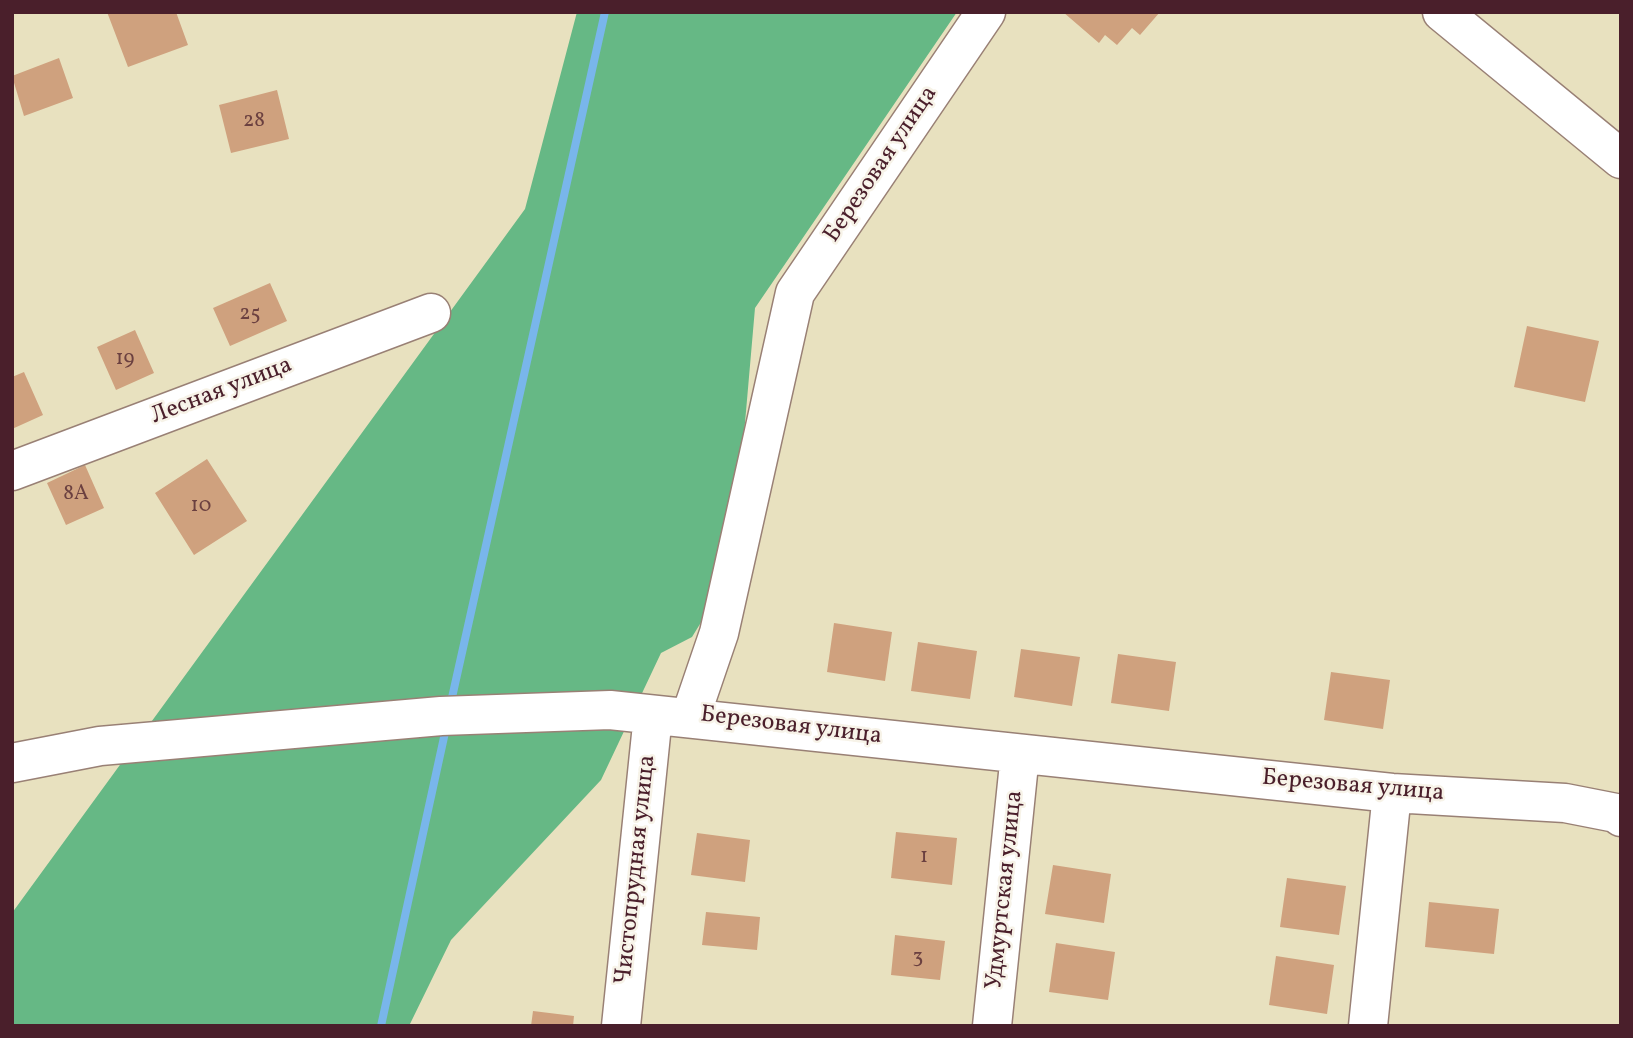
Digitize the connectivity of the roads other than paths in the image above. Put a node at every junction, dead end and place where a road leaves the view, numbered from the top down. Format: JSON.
{"nodes":[{"id":1,"x":1442,"y":12,"type":"edge"},
{"id":2,"x":985,"y":14,"type":"edge"},
{"id":3,"x":1621,"y":159,"type":"edge"},
{"id":4,"x":431,"y":313,"type":"dead end"},
{"id":5,"x":12,"y":471,"type":"edge"},
{"id":6,"x":671,"y":716,"type":"junction"},
{"id":7,"x":1020,"y":754,"type":"junction"},
{"id":8,"x":12,"y":763,"type":"edge"},
{"id":9,"x":1392,"y":793,"type":"junction"},
{"id":10,"x":1619,"y":815,"type":"edge"},
{"id":11,"x":621,"y":1026,"type":"edge"},
{"id":12,"x":992,"y":1026,"type":"edge"},
{"id":13,"x":1368,"y":1026,"type":"edge"}],
"edges":[{"from":1,"to":3,"type":"street"},
{"from":2,"to":6,"type":"street","name":"Березовая улица"},
{"from":4,"to":5,"type":"street","name":"Лесная улица"},
{"from":6,"to":7,"type":"street","name":"Березовая улица"},
{"from":6,"to":8,"type":"street"},
{"from":6,"to":11,"type":"street","name":"Чистопрудная улица"},
{"from":7,"to":9,"type":"street","name":"Березовая улица"},
{"from":7,"to":12,"type":"street","name":"Удмуртская улица"},
{"from":9,"to":10,"type":"street","name":"Березовая улица"},
{"from":9,"to":13,"type":"street"}]}
